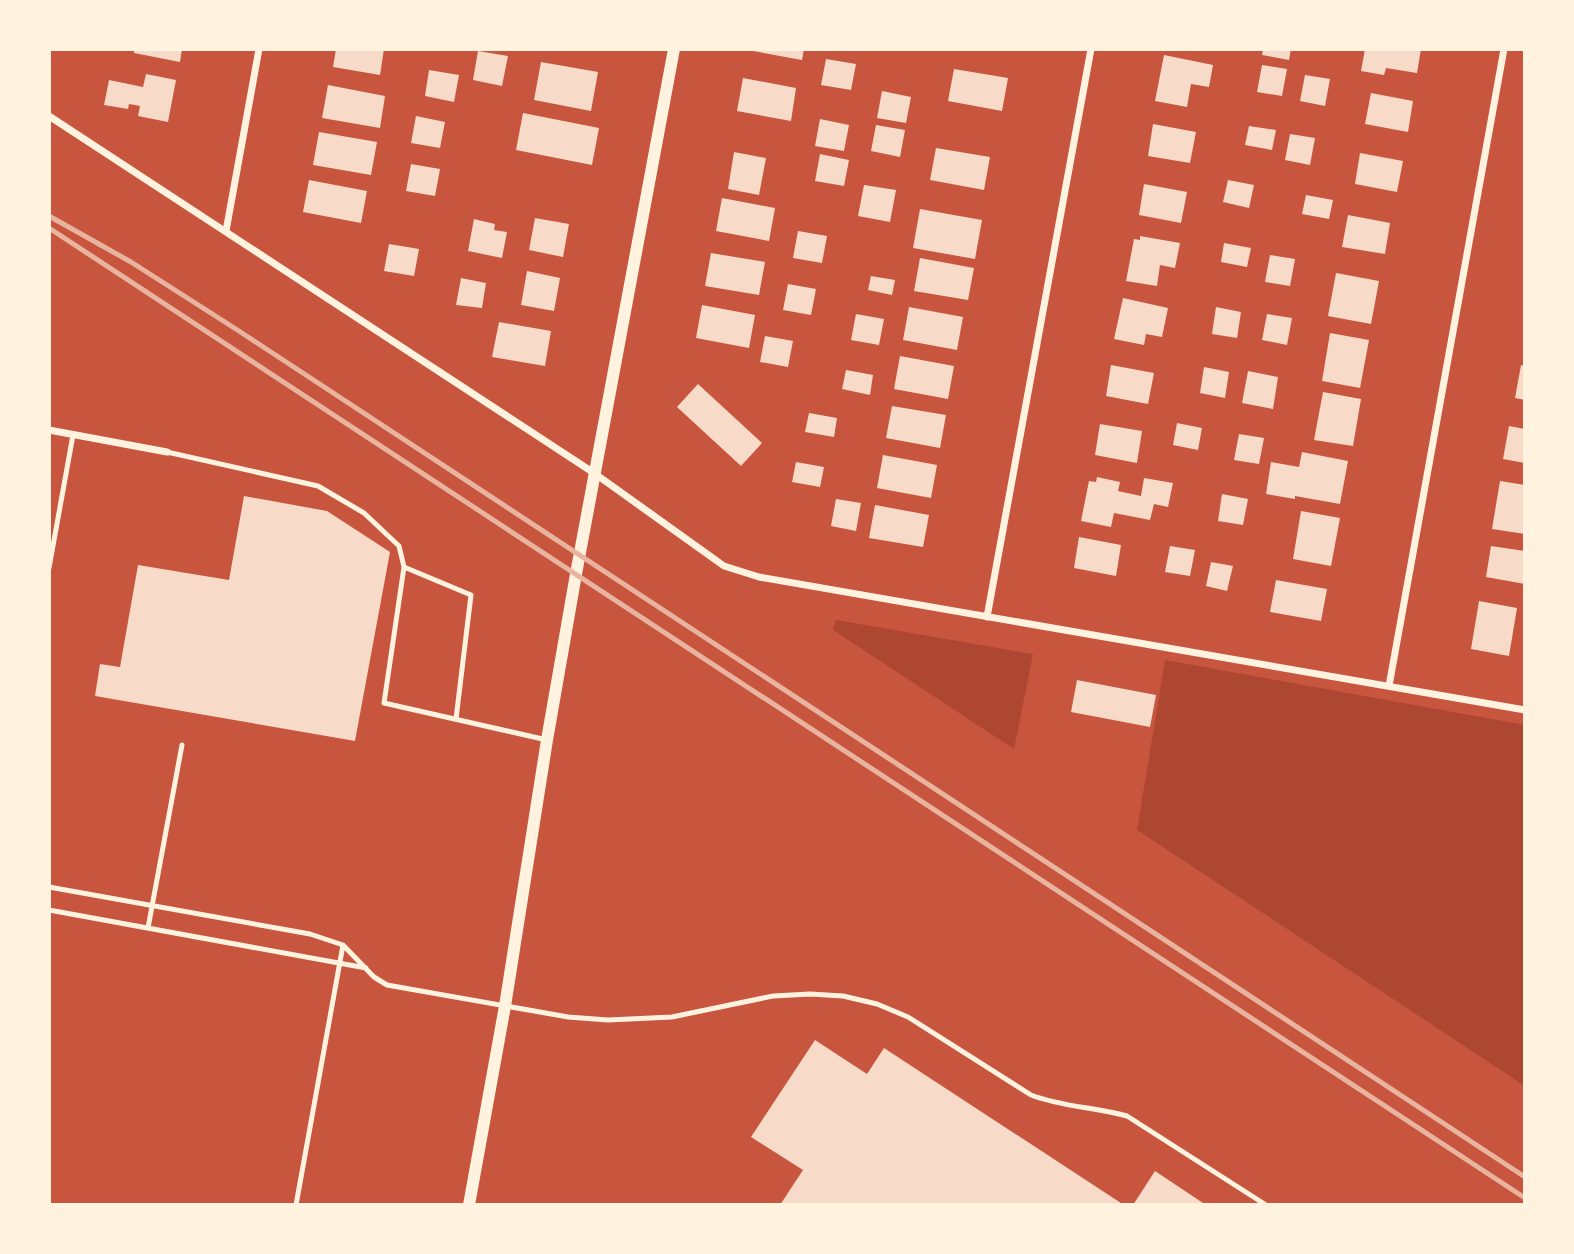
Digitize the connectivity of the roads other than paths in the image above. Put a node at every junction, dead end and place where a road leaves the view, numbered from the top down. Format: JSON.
{"nodes":[{"id":1,"x":259,"y":49,"type":"edge"},
{"id":2,"x":674,"y":49,"type":"edge"},
{"id":3,"x":1091,"y":49,"type":"edge"},
{"id":4,"x":1504,"y":49,"type":"edge"},
{"id":5,"x":49,"y":116,"type":"edge"},
{"id":6,"x":226,"y":231,"type":"junction"},
{"id":7,"x":49,"y":430,"type":"edge"},
{"id":8,"x":73,"y":435,"type":"junction"},
{"id":9,"x":167,"y":452,"type":"joint"},
{"id":10,"x":594,"y":473,"type":"junction"},
{"id":11,"x":404,"y":567,"type":"junction"},
{"id":12,"x":49,"y":568,"type":"edge"},
{"id":13,"x":987,"y":617,"type":"junction"},
{"id":14,"x":1390,"y":686,"type":"junction"},
{"id":15,"x":1525,"y":710,"type":"edge"},
{"id":16,"x":456,"y":719,"type":"junction"},
{"id":17,"x":547,"y":740,"type":"junction"},
{"id":18,"x":182,"y":745,"type":"dead end"},
{"id":19,"x":49,"y":887,"type":"edge"},
{"id":20,"x":152,"y":905,"type":"junction"},
{"id":21,"x":49,"y":910,"type":"edge"},
{"id":22,"x":148,"y":928,"type":"junction"},
{"id":23,"x":343,"y":946,"type":"junction"},
{"id":24,"x":340,"y":963,"type":"junction"},
{"id":25,"x":367,"y":968,"type":"junction"},
{"id":26,"x":505,"y":1006,"type":"junction"},
{"id":27,"x":296,"y":1205,"type":"edge"},
{"id":28,"x":469,"y":1205,"type":"edge"},
{"id":29,"x":1266,"y":1205,"type":"edge"}],
"edges":[{"from":1,"to":6,"type":"street"},
{"from":2,"to":10,"type":"street"},
{"from":3,"to":13,"type":"street"},
{"from":4,"to":14,"type":"street"},
{"from":5,"to":6,"type":"street"},
{"from":6,"to":10,"type":"street"},
{"from":7,"to":8,"type":"street"},
{"from":8,"to":9,"type":"street"},
{"from":8,"to":12,"type":"lane"},
{"from":9,"to":11,"type":"lane"},
{"from":10,"to":13,"type":"street"},
{"from":10,"to":17,"type":"street"},
{"from":11,"to":16,"type":"lane"},
{"from":11,"to":16,"type":"lane"},
{"from":13,"to":14,"type":"street"},
{"from":14,"to":15,"type":"street"},
{"from":16,"to":17,"type":"lane"},
{"from":17,"to":26,"type":"street"},
{"from":18,"to":20,"type":"lane"},
{"from":19,"to":20,"type":"lane"},
{"from":20,"to":22,"type":"lane"},
{"from":20,"to":23,"type":"lane"},
{"from":21,"to":22,"type":"lane"},
{"from":22,"to":24,"type":"lane"},
{"from":23,"to":24,"type":"lane"},
{"from":23,"to":25,"type":"lane"},
{"from":24,"to":25,"type":"lane"},
{"from":24,"to":27,"type":"lane"},
{"from":25,"to":26,"type":"lane"},
{"from":26,"to":28,"type":"street"},
{"from":26,"to":29,"type":"lane"}]}
